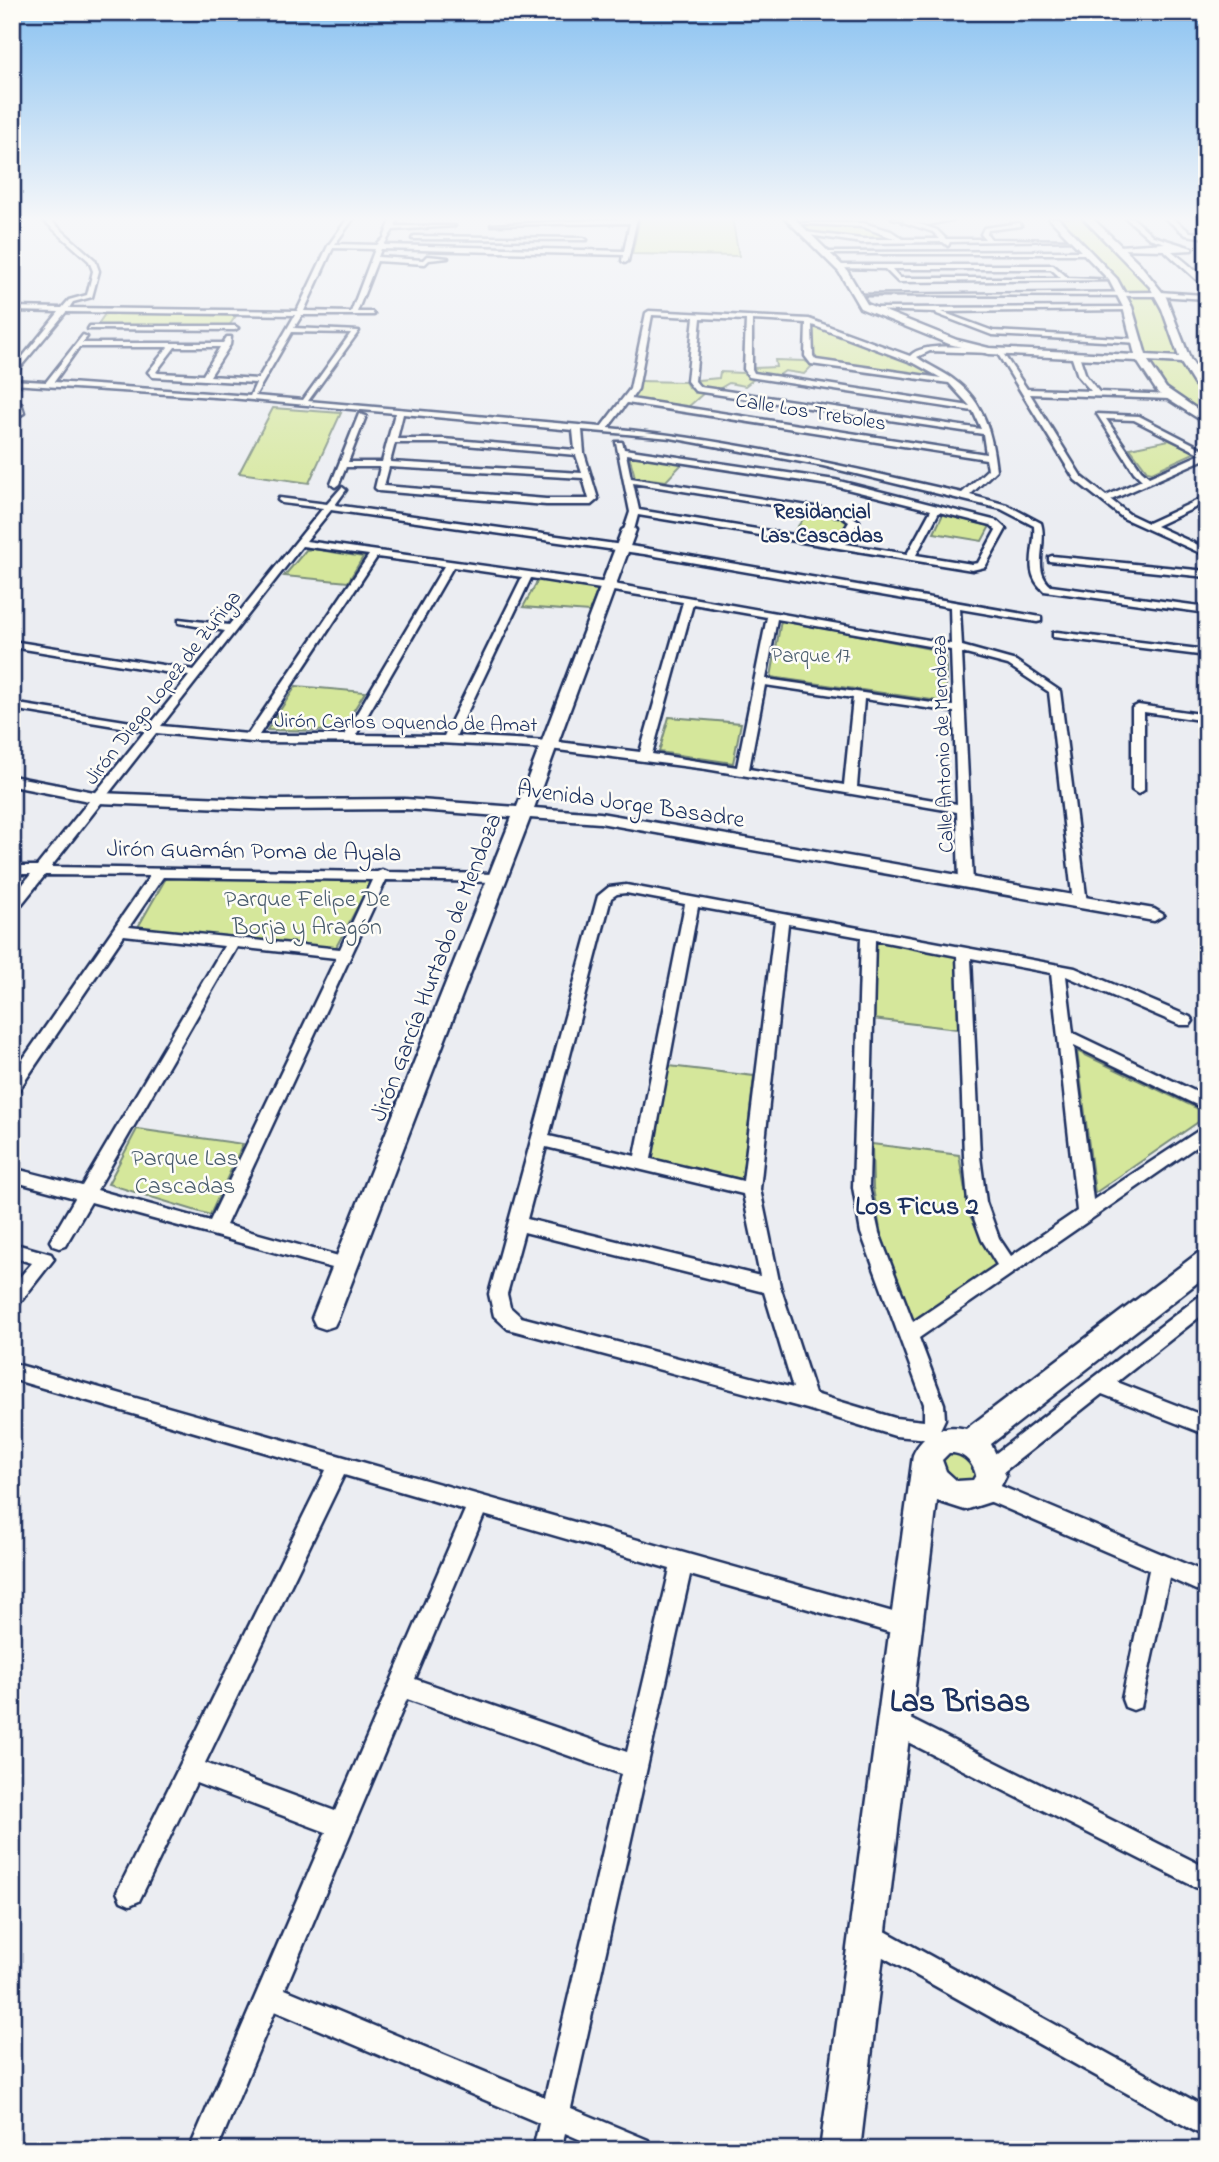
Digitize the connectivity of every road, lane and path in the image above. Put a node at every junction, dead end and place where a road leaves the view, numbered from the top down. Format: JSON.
{"nodes":[{"id":1,"x":59,"y":319,"type":"edge"},
{"id":2,"x":96,"y":319,"type":"edge"},
{"id":3,"x":240,"y":319,"type":"edge"},
{"id":4,"x":296,"y":319,"type":"edge"},
{"id":5,"x":648,"y":319,"type":"edge"},
{"id":6,"x":698,"y":319,"type":"edge"},
{"id":7,"x":749,"y":319,"type":"edge"},
{"id":8,"x":777,"y":319,"type":"edge"},
{"id":9,"x":892,"y":319,"type":"edge"},
{"id":10,"x":956,"y":319,"type":"edge"},
{"id":11,"x":1017,"y":319,"type":"edge"},
{"id":12,"x":1131,"y":319,"type":"edge"},
{"id":13,"x":1170,"y":319,"type":"edge"},
{"id":14,"x":809,"y":321,"type":"junction"},
{"id":15,"x":90,"y":327,"type":"junction"},
{"id":16,"x":235,"y":328,"type":"junction"},
{"id":17,"x":1077,"y":328,"type":"dead end"},
{"id":18,"x":290,"y":330,"type":"junction"},
{"id":19,"x":1019,"y":335,"type":"junction"},
{"id":20,"x":1079,"y":338,"type":"junction"},
{"id":21,"x":1138,"y":341,"type":"junction"},
{"id":22,"x":953,"y":342,"type":"junction"},
{"id":23,"x":77,"y":345,"type":"junction"},
{"id":24,"x":173,"y":345,"type":"junction"},
{"id":25,"x":226,"y":345,"type":"junction"},
{"id":26,"x":886,"y":348,"type":"junction"},
{"id":27,"x":938,"y":348,"type":"junction"},
{"id":28,"x":923,"y":350,"type":"junction"},
{"id":29,"x":994,"y":351,"type":"junction"},
{"id":30,"x":1075,"y":355,"type":"junction"},
{"id":31,"x":1142,"y":358,"type":"junction"},
{"id":32,"x":1184,"y":360,"type":"junction"},
{"id":33,"x":919,"y":362,"type":"junction"},
{"id":34,"x":12,"y":375,"type":"edge"},
{"id":35,"x":205,"y":378,"type":"junction"},
{"id":36,"x":260,"y":381,"type":"junction"},
{"id":37,"x":12,"y":382,"type":"edge"},
{"id":38,"x":50,"y":382,"type":"dead end"},
{"id":39,"x":953,"y":382,"type":"junction"},
{"id":40,"x":1024,"y":391,"type":"junction"},
{"id":41,"x":1207,"y":392,"type":"edge"},
{"id":42,"x":253,"y":394,"type":"dead end"},
{"id":43,"x":1097,"y":394,"type":"junction"},
{"id":44,"x":1170,"y":397,"type":"junction"},
{"id":45,"x":306,"y":399,"type":"dead end"},
{"id":46,"x":625,"y":400,"type":"junction"},
{"id":47,"x":12,"y":402,"type":"edge"},
{"id":48,"x":976,"y":409,"type":"junction"},
{"id":49,"x":400,"y":411,"type":"junction"},
{"id":50,"x":362,"y":416,"type":"dead end"},
{"id":51,"x":12,"y":417,"type":"edge"},
{"id":52,"x":1207,"y":421,"type":"edge"},
{"id":53,"x":577,"y":426,"type":"junction"},
{"id":54,"x":604,"y":428,"type":"junction"},
{"id":55,"x":987,"y":432,"type":"junction"},
{"id":56,"x":617,"y":435,"type":"dead end"},
{"id":57,"x":392,"y":441,"type":"junction"},
{"id":58,"x":621,"y":451,"type":"junction"},
{"id":59,"x":580,"y":453,"type":"junction"},
{"id":60,"x":1207,"y":455,"type":"edge"},
{"id":61,"x":991,"y":457,"type":"junction"},
{"id":62,"x":343,"y":464,"type":"junction"},
{"id":63,"x":386,"y":464,"type":"junction"},
{"id":64,"x":586,"y":476,"type":"junction"},
{"id":65,"x":628,"y":480,"type":"junction"},
{"id":66,"x":1148,"y":480,"type":"junction"},
{"id":67,"x":964,"y":495,"type":"junction"},
{"id":68,"x":1207,"y":499,"type":"edge"},
{"id":69,"x":282,"y":500,"type":"dead end"},
{"id":70,"x":1103,"y":500,"type":"junction"},
{"id":71,"x":328,"y":508,"type":"junction"},
{"id":72,"x":937,"y":508,"type":"junction"},
{"id":73,"x":1146,"y":527,"type":"junction"},
{"id":74,"x":629,"y":530,"type":"junction"},
{"id":75,"x":300,"y":543,"type":"junction"},
{"id":76,"x":841,"y":545,"type":"junction"},
{"id":77,"x":375,"y":553,"type":"junction"},
{"id":78,"x":1207,"y":553,"type":"edge"},
{"id":79,"x":910,"y":556,"type":"junction"},
{"id":80,"x":1052,"y":559,"type":"dead end"},
{"id":81,"x":450,"y":564,"type":"junction"},
{"id":82,"x":1207,"y":574,"type":"edge"},
{"id":83,"x":528,"y":575,"type":"junction"},
{"id":84,"x":608,"y":586,"type":"junction"},
{"id":85,"x":689,"y":600,"type":"junction"},
{"id":86,"x":955,"y":604,"type":"junction"},
{"id":87,"x":1207,"y":610,"type":"edge"},
{"id":88,"x":773,"y":614,"type":"junction"},
{"id":89,"x":1037,"y":620,"type":"dead end"},
{"id":90,"x":183,"y":621,"type":"dead end"},
{"id":91,"x":232,"y":629,"type":"junction"},
{"id":92,"x":1057,"y":635,"type":"dead end"},
{"id":93,"x":12,"y":644,"type":"edge"},
{"id":94,"x":957,"y":648,"type":"junction"},
{"id":95,"x":1207,"y":653,"type":"edge"},
{"id":96,"x":196,"y":674,"type":"junction"},
{"id":97,"x":760,"y":681,"type":"junction"},
{"id":98,"x":859,"y":696,"type":"junction"},
{"id":99,"x":12,"y":706,"type":"edge"},
{"id":100,"x":960,"y":710,"type":"junction"},
{"id":101,"x":1207,"y":718,"type":"edge"},
{"id":102,"x":153,"y":729,"type":"junction"},
{"id":103,"x":251,"y":738,"type":"junction"},
{"id":104,"x":449,"y":738,"type":"junction"},
{"id":105,"x":348,"y":739,"type":"junction"},
{"id":106,"x":549,"y":745,"type":"junction"},
{"id":107,"x":645,"y":756,"type":"junction"},
{"id":108,"x":742,"y":773,"type":"junction"},
{"id":109,"x":12,"y":781,"type":"edge"},
{"id":110,"x":1138,"y":790,"type":"dead end"},
{"id":111,"x":850,"y":791,"type":"junction"},
{"id":112,"x":99,"y":798,"type":"junction"},
{"id":113,"x":963,"y":809,"type":"junction"},
{"id":114,"x":524,"y":811,"type":"junction"},
{"id":115,"x":12,"y":870,"type":"edge"},
{"id":116,"x":42,"y":870,"type":"junction"},
{"id":117,"x":159,"y":873,"type":"junction"},
{"id":118,"x":382,"y":874,"type":"junction"},
{"id":119,"x":496,"y":878,"type":"junction"},
{"id":120,"x":966,"y":883,"type":"junction"},
{"id":121,"x":692,"y":901,"type":"junction"},
{"id":122,"x":1080,"y":903,"type":"junction"},
{"id":123,"x":12,"y":907,"type":"edge"},
{"id":124,"x":1154,"y":915,"type":"dead end"},
{"id":125,"x":782,"y":918,"type":"junction"},
{"id":126,"x":120,"y":930,"type":"junction"},
{"id":127,"x":868,"y":934,"type":"junction"},
{"id":128,"x":233,"y":942,"type":"junction"},
{"id":129,"x":964,"y":953,"type":"junction"},
{"id":130,"x":345,"y":954,"type":"junction"},
{"id":131,"x":1058,"y":970,"type":"junction"},
{"id":132,"x":1185,"y":1021,"type":"dead end"},
{"id":133,"x":1066,"y":1037,"type":"junction"},
{"id":134,"x":12,"y":1087,"type":"edge"},
{"id":135,"x":1207,"y":1104,"type":"edge"},
{"id":136,"x":1207,"y":1131,"type":"edge"},
{"id":137,"x":540,"y":1140,"type":"junction"},
{"id":138,"x":642,"y":1163,"type":"junction"},
{"id":139,"x":12,"y":1174,"type":"edge"},
{"id":140,"x":751,"y":1189,"type":"junction"},
{"id":141,"x":86,"y":1194,"type":"junction"},
{"id":142,"x":1086,"y":1214,"type":"junction"},
{"id":143,"x":517,"y":1223,"type":"junction"},
{"id":144,"x":215,"y":1229,"type":"junction"},
{"id":145,"x":58,"y":1241,"type":"dead end"},
{"id":146,"x":12,"y":1250,"type":"edge"},
{"id":147,"x":1207,"y":1260,"type":"edge"},
{"id":148,"x":347,"y":1265,"type":"junction"},
{"id":149,"x":1008,"y":1267,"type":"junction"},
{"id":150,"x":771,"y":1286,"type":"junction"},
{"id":151,"x":12,"y":1300,"type":"edge"},
{"id":152,"x":1207,"y":1300,"type":"edge"},
{"id":153,"x":325,"y":1318,"type":"dead end"},
{"id":154,"x":909,"y":1335,"type":"junction"},
{"id":155,"x":12,"y":1371,"type":"edge"},
{"id":156,"x":1100,"y":1384,"type":"junction"},
{"id":157,"x":807,"y":1400,"type":"junction"},
{"id":158,"x":1207,"y":1426,"type":"edge"},
{"id":159,"x":970,"y":1443,"type":"junction"},
{"id":160,"x":932,"y":1445,"type":"junction"},
{"id":161,"x":339,"y":1465,"type":"junction"},
{"id":162,"x":977,"y":1485,"type":"junction"},
{"id":163,"x":478,"y":1504,"type":"junction"},
{"id":164,"x":919,"y":1526,"type":"junction"},
{"id":165,"x":682,"y":1562,"type":"junction"},
{"id":166,"x":1161,"y":1565,"type":"junction"},
{"id":167,"x":1207,"y":1584,"type":"edge"},
{"id":168,"x":906,"y":1626,"type":"junction"},
{"id":169,"x":401,"y":1685,"type":"junction"},
{"id":170,"x":1133,"y":1699,"type":"dead end"},
{"id":171,"x":894,"y":1723,"type":"junction"},
{"id":172,"x":635,"y":1767,"type":"junction"},
{"id":173,"x":190,"y":1769,"type":"junction"},
{"id":174,"x":341,"y":1825,"type":"junction"},
{"id":175,"x":1207,"y":1881,"type":"edge"},
{"id":176,"x":131,"y":1892,"type":"dead end"},
{"id":177,"x":867,"y":1934,"type":"junction"},
{"id":178,"x":268,"y":1995,"type":"junction"},
{"id":179,"x":554,"y":2115,"type":"junction"},
{"id":180,"x":1207,"y":2124,"type":"edge"},
{"id":181,"x":203,"y":2150,"type":"edge"},
{"id":182,"x":547,"y":2150,"type":"edge"},
{"id":183,"x":638,"y":2150,"type":"edge"},
{"id":184,"x":840,"y":2150,"type":"edge"}],
"edges":[{"from":1,"to":34,"type":"street"},
{"from":2,"to":15,"type":"street"},
{"from":3,"to":16,"type":"street"},
{"from":4,"to":18,"type":"street"},
{"from":5,"to":46,"type":"street"},
{"from":6,"to":55,"type":"street"},
{"from":7,"to":48,"type":"street"},
{"from":8,"to":14,"type":"street"},
{"from":9,"to":22,"type":"street"},
{"from":10,"to":19,"type":"street"},
{"from":11,"to":19,"type":"street"},
{"from":12,"to":21,"type":"street"},
{"from":13,"to":32,"type":"street"},
{"from":14,"to":26,"type":"street"},
{"from":14,"to":39,"type":"street"},
{"from":15,"to":16,"type":"street"},
{"from":15,"to":23,"type":"street"},
{"from":16,"to":25,"type":"street"},
{"from":17,"to":20,"type":"street"},
{"from":18,"to":36,"type":"street"},
{"from":18,"to":45,"type":"street"},
{"from":19,"to":20,"type":"street"},
{"from":20,"to":21,"type":"street"},
{"from":21,"to":31,"type":"street"},
{"from":22,"to":27,"type":"street"},
{"from":22,"to":29,"type":"street"},
{"from":23,"to":24,"type":"street"},
{"from":23,"to":38,"type":"street"},
{"from":24,"to":25,"type":"street"},
{"from":24,"to":35,"type":"street"},
{"from":25,"to":35,"type":"street"},
{"from":26,"to":28,"type":"street"},
{"from":26,"to":33,"type":"street"},
{"from":27,"to":28,"type":"street"},
{"from":27,"to":29,"type":"street"},
{"from":28,"to":33,"type":"street"},
{"from":29,"to":30,"type":"street"},
{"from":29,"to":40,"type":"street"},
{"from":30,"to":31,"type":"street"},
{"from":30,"to":43,"type":"street"},
{"from":31,"to":32,"type":"street"},
{"from":31,"to":44,"type":"street"},
{"from":32,"to":41,"type":"street"},
{"from":33,"to":39,"type":"street"},
{"from":35,"to":36,"type":"street"},
{"from":36,"to":42,"type":"street"},
{"from":37,"to":49,"type":"street"},
{"from":39,"to":48,"type":"street"},
{"from":40,"to":43,"type":"street"},
{"from":40,"to":70,"type":"street"},
{"from":43,"to":44,"type":"street"},
{"from":44,"to":52,"type":"street"},
{"from":46,"to":54,"type":"street"},
{"from":46,"to":61,"type":"street","name":"Calle Los Treboles"},
{"from":47,"to":51,"type":"street"},
{"from":48,"to":55,"type":"street"},
{"from":49,"to":53,"type":"street"},
{"from":49,"to":57,"type":"street"},
{"from":50,"to":62,"type":"street","name":"Jirón Diego Lopez de Zuñiga"},
{"from":53,"to":54,"type":"street"},
{"from":53,"to":59,"type":"street"},
{"from":54,"to":67,"type":"street"},
{"from":55,"to":61,"type":"street"},
{"from":56,"to":58,"type":"street"},
{"from":57,"to":59,"type":"street"},
{"from":57,"to":63,"type":"street"},
{"from":58,"to":65,"type":"street"},
{"from":58,"to":72,"type":"street"},
{"from":59,"to":64,"type":"street"},
{"from":60,"to":66,"type":"street"},
{"from":60,"to":66,"type":"street"},
{"from":61,"to":67,"type":"street"},
{"from":62,"to":63,"type":"street"},
{"from":62,"to":71,"type":"street","name":"Jirón Diego Lopez de Zuñiga"},
{"from":63,"to":64,"type":"street"},
{"from":63,"to":64,"type":"street"},
{"from":65,"to":74,"type":"street"},
{"from":65,"to":76,"type":"street"},
{"from":66,"to":70,"type":"street"},
{"from":67,"to":87,"type":"street"},
{"from":68,"to":73,"type":"street"},
{"from":69,"to":71,"type":"street"},
{"from":70,"to":73,"type":"street"},
{"from":71,"to":74,"type":"street"},
{"from":71,"to":75,"type":"street","name":"Jirón Diego Lopez de Zuñiga"},
{"from":72,"to":79,"type":"street"},
{"from":72,"to":79,"type":"street"},
{"from":73,"to":78,"type":"street"},
{"from":74,"to":76,"type":"street"},
{"from":74,"to":84,"type":"street","name":"Jirón García Hurtado de Mendoza"},
{"from":74,"to":86,"type":"street"},
{"from":75,"to":77,"type":"street"},
{"from":75,"to":91,"type":"street","name":"Jirón Diego Lopez de Zuñiga"},
{"from":76,"to":79,"type":"street"},
{"from":77,"to":81,"type":"street"},
{"from":77,"to":103,"type":"street"},
{"from":80,"to":82,"type":"street"},
{"from":81,"to":83,"type":"street"},
{"from":81,"to":105,"type":"street"},
{"from":83,"to":84,"type":"street"},
{"from":83,"to":104,"type":"street"},
{"from":84,"to":85,"type":"street"},
{"from":84,"to":106,"type":"street","name":"Jirón García Hurtado de Mendoza"},
{"from":85,"to":88,"type":"street"},
{"from":85,"to":107,"type":"street"},
{"from":86,"to":89,"type":"street"},
{"from":86,"to":94,"type":"street","name":"Calle Antonio de Mendoza"},
{"from":88,"to":94,"type":"street"},
{"from":88,"to":97,"type":"street"},
{"from":90,"to":91,"type":"street"},
{"from":91,"to":96,"type":"street","name":"Jirón Diego Lopez de Zuñiga"},
{"from":92,"to":95,"type":"street"},
{"from":93,"to":96,"type":"street"},
{"from":94,"to":100,"type":"street","name":"Calle Antonio de Mendoza"},
{"from":94,"to":122,"type":"street"},
{"from":96,"to":102,"type":"street","name":"Jirón Diego Lopez de Zuñiga"},
{"from":97,"to":98,"type":"street"},
{"from":97,"to":108,"type":"street"},
{"from":98,"to":100,"type":"street"},
{"from":98,"to":111,"type":"street"},
{"from":99,"to":102,"type":"street","name":"Jirón Carlos Oquendo de Amat"},
{"from":100,"to":113,"type":"street","name":"Calle Antonio de Mendoza"},
{"from":101,"to":110,"type":"street"},
{"from":102,"to":103,"type":"street","name":"Jirón Carlos Oquendo de Amat"},
{"from":102,"to":112,"type":"street","name":"Jirón Diego Lopez de Zuñiga"},
{"from":103,"to":105,"type":"street","name":"Jirón Carlos Oquendo de Amat"},
{"from":104,"to":105,"type":"street","name":"Jirón Carlos Oquendo de Amat"},
{"from":104,"to":106,"type":"street","name":"Jirón Carlos Oquendo de Amat"},
{"from":106,"to":107,"type":"street","name":"Jirón Carlos Oquendo de Amat"},
{"from":106,"to":114,"type":"street","name":"Jirón García Hurtado de Mendoza"},
{"from":107,"to":108,"type":"street","name":"Jirón Carlos Oquendo de Amat"},
{"from":108,"to":111,"type":"street","name":"Jirón Carlos Oquendo de Amat"},
{"from":109,"to":112,"type":"street","name":"Avenida Jorge Basadre"},
{"from":111,"to":113,"type":"street","name":"Jirón Carlos Oquendo de Amat"},
{"from":112,"to":114,"type":"street","name":"Avenida Jorge Basadre"},
{"from":112,"to":116,"type":"street","name":"Jirón Diego Lopez de Zuñiga"},
{"from":113,"to":120,"type":"street","name":"Calle Antonio de Mendoza"},
{"from":114,"to":119,"type":"street","name":"Jirón García Hurtado de Mendoza"},
{"from":114,"to":120,"type":"street","name":"Avenida Jorge Basadre"},
{"from":115,"to":116,"type":"street","name":"Jirón Guamán Poma de Ayala"},
{"from":116,"to":117,"type":"street","name":"Jirón Guamán Poma de Ayala"},
{"from":116,"to":123,"type":"street","name":"Jirón Diego Lopez de Zuñiga"},
{"from":117,"to":118,"type":"street","name":"Jirón Guamán Poma de Ayala"},
{"from":117,"to":126,"type":"street"},
{"from":118,"to":119,"type":"street","name":"Jirón Guamán Poma de Ayala"},
{"from":118,"to":130,"type":"street"},
{"from":119,"to":148,"type":"street","name":"Jirón García Hurtado de Mendoza"},
{"from":120,"to":122,"type":"street","name":"Avenida Jorge Basadre"},
{"from":121,"to":125,"type":"street"},
{"from":121,"to":137,"type":"street"},
{"from":121,"to":138,"type":"street"},
{"from":122,"to":124,"type":"street","name":"Avenida Jorge Basadre"},
{"from":125,"to":127,"type":"street"},
{"from":125,"to":140,"type":"street"},
{"from":126,"to":128,"type":"street"},
{"from":126,"to":134,"type":"street"},
{"from":127,"to":129,"type":"street"},
{"from":127,"to":154,"type":"street"},
{"from":128,"to":130,"type":"street"},
{"from":128,"to":141,"type":"street"},
{"from":129,"to":131,"type":"street"},
{"from":129,"to":149,"type":"street"},
{"from":130,"to":144,"type":"street"},
{"from":131,"to":132,"type":"street"},
{"from":131,"to":133,"type":"street"},
{"from":133,"to":135,"type":"street"},
{"from":133,"to":142,"type":"street"},
{"from":136,"to":142,"type":"street"},
{"from":137,"to":138,"type":"street"},
{"from":137,"to":143,"type":"street"},
{"from":138,"to":140,"type":"street"},
{"from":139,"to":141,"type":"street"},
{"from":140,"to":150,"type":"street"},
{"from":141,"to":144,"type":"street"},
{"from":141,"to":145,"type":"street"},
{"from":142,"to":149,"type":"street"},
{"from":143,"to":150,"type":"street"},
{"from":143,"to":157,"type":"street"},
{"from":144,"to":148,"type":"street"},
{"from":146,"to":151,"type":"street"},
{"from":147,"to":159,"type":"street"},
{"from":148,"to":153,"type":"street","name":"Jirón García Hurtado de Mendoza"},
{"from":149,"to":154,"type":"street"},
{"from":150,"to":157,"type":"street"},
{"from":152,"to":156,"type":"street"},
{"from":154,"to":160,"type":"street"},
{"from":155,"to":161,"type":"street"},
{"from":156,"to":158,"type":"street"},
{"from":156,"to":162,"type":"street"},
{"from":157,"to":160,"type":"street"},
{"from":159,"to":160,"type":"street"},
{"from":159,"to":162,"type":"street"},
{"from":160,"to":162,"type":"street"},
{"from":160,"to":164,"type":"street"},
{"from":161,"to":163,"type":"street"},
{"from":161,"to":173,"type":"street"},
{"from":162,"to":164,"type":"street"},
{"from":162,"to":166,"type":"street"},
{"from":163,"to":165,"type":"street"},
{"from":163,"to":169,"type":"street"},
{"from":164,"to":168,"type":"street"},
{"from":165,"to":168,"type":"street"},
{"from":165,"to":172,"type":"street"},
{"from":166,"to":167,"type":"street"},
{"from":166,"to":170,"type":"street"},
{"from":168,"to":171,"type":"street"},
{"from":169,"to":172,"type":"street"},
{"from":169,"to":174,"type":"street"},
{"from":171,"to":175,"type":"street"},
{"from":171,"to":177,"type":"street"},
{"from":172,"to":179,"type":"street"},
{"from":173,"to":174,"type":"street"},
{"from":173,"to":176,"type":"street"},
{"from":174,"to":178,"type":"street"},
{"from":177,"to":180,"type":"street"},
{"from":177,"to":184,"type":"street"},
{"from":178,"to":179,"type":"street"},
{"from":178,"to":181,"type":"street"},
{"from":179,"to":182,"type":"street"},
{"from":179,"to":183,"type":"street"}]}
